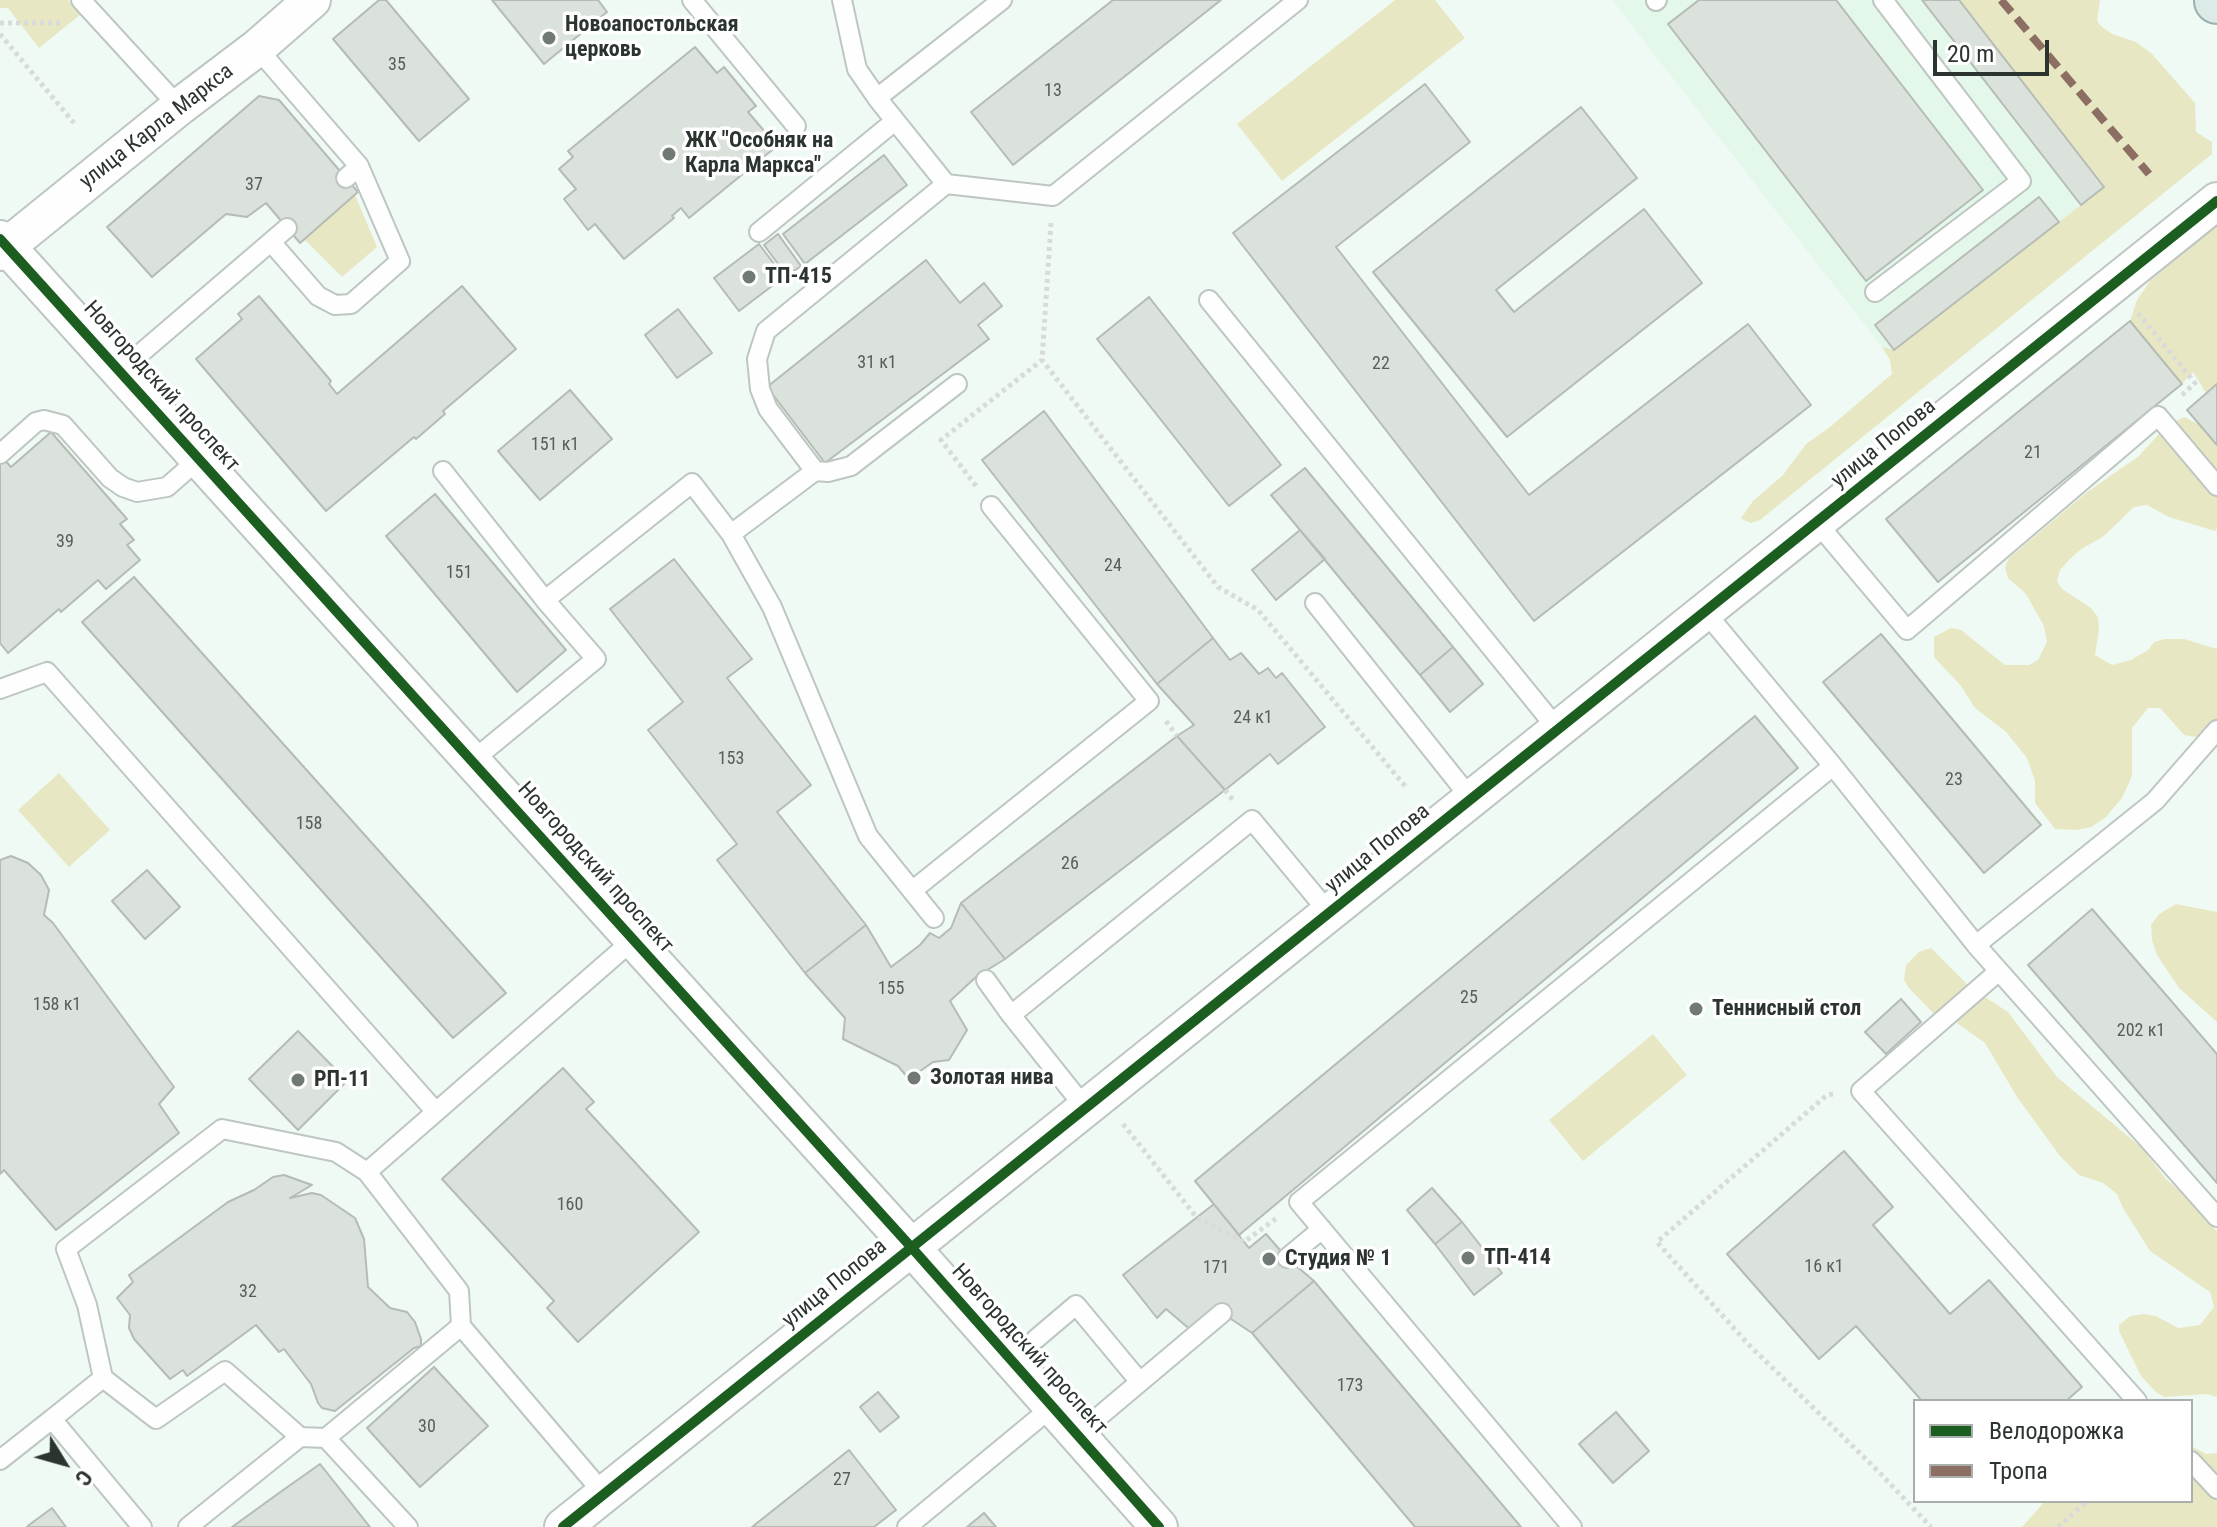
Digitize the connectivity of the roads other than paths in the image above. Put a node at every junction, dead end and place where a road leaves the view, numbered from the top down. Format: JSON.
{"nodes":[{"id":1,"x":81,"y":0,"type":"edge"},
{"id":2,"x":312,"y":0,"type":"edge"},
{"id":3,"x":692,"y":0,"type":"edge"},
{"id":4,"x":842,"y":0,"type":"edge"},
{"id":5,"x":1002,"y":0,"type":"edge"},
{"id":6,"x":1298,"y":0,"type":"edge"},
{"id":7,"x":1883,"y":0,"type":"edge"},
{"id":8,"x":257,"y":48,"type":"junction"},
{"id":9,"x":877,"y":98,"type":"junction"},
{"id":10,"x":179,"y":107,"type":"junction"},
{"id":11,"x":895,"y":121,"type":"junction"},
{"id":12,"x":796,"y":126,"type":"dead end"},
{"id":13,"x":946,"y":184,"type":"junction"},
{"id":14,"x":2217,"y":201,"type":"edge"},
{"id":15,"x":287,"y":228,"type":"dead end"},
{"id":16,"x":759,"y":232,"type":"dead end"},
{"id":17,"x":271,"y":242,"type":"junction"},
{"id":18,"x":2,"y":246,"type":"edge"},
{"id":19,"x":1875,"y":292,"type":"dead end"},
{"id":20,"x":1209,"y":300,"type":"dead end"},
{"id":21,"x":120,"y":371,"type":"junction"},
{"id":22,"x":957,"y":384,"type":"dead end"},
{"id":23,"x":0,"y":454,"type":"edge"},
{"id":24,"x":199,"y":459,"type":"junction"},
{"id":25,"x":443,"y":471,"type":"dead end"},
{"id":26,"x":815,"y":471,"type":"junction"},
{"id":27,"x":2217,"y":486,"type":"edge"},
{"id":28,"x":991,"y":506,"type":"road end"},
{"id":29,"x":1818,"y":524,"type":"junction"},
{"id":30,"x":731,"y":534,"type":"junction"},
{"id":31,"x":545,"y":600,"type":"junction"},
{"id":32,"x":1315,"y":603,"type":"dead end"},
{"id":33,"x":1706,"y":613,"type":"junction"},
{"id":34,"x":0,"y":689,"type":"edge"},
{"id":35,"x":2217,"y":730,"type":"edge"},
{"id":36,"x":1559,"y":731,"type":"junction"},
{"id":37,"x":472,"y":761,"type":"junction"},
{"id":38,"x":1833,"y":766,"type":"junction"},
{"id":39,"x":1472,"y":800,"type":"junction"},
{"id":40,"x":913,"y":890,"type":"junction"},
{"id":41,"x":1330,"y":914,"type":"junction"},
{"id":42,"x":934,"y":918,"type":"dead end"},
{"id":43,"x":633,"y":940,"type":"junction"},
{"id":44,"x":1976,"y":945,"type":"junction"},
{"id":45,"x":1999,"y":971,"type":"junction"},
{"id":46,"x":986,"y":980,"type":"dead end"},
{"id":47,"x":1011,"y":1015,"type":"junction"},
{"id":48,"x":1086,"y":1109,"type":"junction"},
{"id":49,"x":436,"y":1112,"type":"junction"},
{"id":50,"x":367,"y":1172,"type":"junction"},
{"id":51,"x":2217,"y":1217,"type":"edge"},
{"id":52,"x":1322,"y":1229,"type":"junction"},
{"id":53,"x":912,"y":1248,"type":"junction"},
{"id":54,"x":1287,"y":1258,"type":"dead end"},
{"id":55,"x":1222,"y":1313,"type":"dead end"},
{"id":56,"x":461,"y":1326,"type":"junction"},
{"id":57,"x":1036,"y":1339,"type":"dead end"},
{"id":58,"x":103,"y":1378,"type":"junction"},
{"id":59,"x":1140,"y":1382,"type":"junction"},
{"id":60,"x":2135,"y":1399,"type":"edge"},
{"id":61,"x":1052,"y":1407,"type":"junction"},
{"id":62,"x":52,"y":1419,"type":"junction"},
{"id":63,"x":1077,"y":1435,"type":"junction"},
{"id":64,"x":300,"y":1437,"type":"junction"},
{"id":65,"x":326,"y":1438,"type":"junction"},
{"id":66,"x":0,"y":1460,"type":"edge"},
{"id":67,"x":2193,"y":1463,"type":"edge"},
{"id":68,"x":2217,"y":1489,"type":"edge"},
{"id":69,"x":604,"y":1494,"type":"junction"},
{"id":70,"x":142,"y":1527,"type":"edge"},
{"id":71,"x":188,"y":1527,"type":"edge"},
{"id":72,"x":408,"y":1527,"type":"edge"},
{"id":73,"x":563,"y":1527,"type":"edge"},
{"id":74,"x":907,"y":1527,"type":"edge"},
{"id":75,"x":1159,"y":1527,"type":"edge"},
{"id":76,"x":1572,"y":1527,"type":"edge"}],
"edges":[{"from":1,"to":10,"type":"lane"},
{"from":2,"to":8,"type":"street","name":"улица Карла Маркса"},
{"from":3,"to":12,"type":"lane"},
{"from":4,"to":9,"type":"lane"},
{"from":5,"to":9,"type":"lane"},
{"from":6,"to":13,"type":"lane"},
{"from":7,"to":19,"type":"lane"},
{"from":8,"to":10,"type":"street","name":"улица Карла Маркса"},
{"from":8,"to":17,"type":"lane"},
{"from":9,"to":11,"type":"lane"},
{"from":10,"to":18,"type":"street","name":"улица Карла Маркса"},
{"from":11,"to":13,"type":"lane"},
{"from":11,"to":16,"type":"lane"},
{"from":13,"to":26,"type":"lane"},
{"from":14,"to":29,"type":"street","name":"улица Попова"},
{"from":15,"to":17,"type":"lane"},
{"from":17,"to":21,"type":"lane"},
{"from":18,"to":21,"type":"street","name":"Новгородский проспект"},
{"from":20,"to":36,"type":"lane"},
{"from":21,"to":24,"type":"street","name":"Новгородский проспект"},
{"from":22,"to":26,"type":"lane"},
{"from":23,"to":24,"type":"lane"},
{"from":24,"to":37,"type":"street","name":"Новгородский проспект"},
{"from":25,"to":31,"type":"lane"},
{"from":26,"to":30,"type":"lane"},
{"from":27,"to":29,"type":"lane"},
{"from":28,"to":40,"type":"lane"},
{"from":29,"to":33,"type":"street","name":"улица Попова"},
{"from":30,"to":31,"type":"lane"},
{"from":30,"to":40,"type":"lane"},
{"from":31,"to":37,"type":"lane"},
{"from":32,"to":39,"type":"lane"},
{"from":33,"to":36,"type":"street","name":"улица Попова"},
{"from":33,"to":38,"type":"lane"},
{"from":34,"to":49,"type":"lane"},
{"from":35,"to":44,"type":"lane"},
{"from":36,"to":39,"type":"street","name":"улица Попова"},
{"from":37,"to":43,"type":"street","name":"Новгородский проспект"},
{"from":38,"to":44,"type":"lane"},
{"from":38,"to":52,"type":"lane"},
{"from":39,"to":41,"type":"street","name":"улица Попова"},
{"from":40,"to":42,"type":"lane"},
{"from":41,"to":47,"type":"lane"},
{"from":41,"to":48,"type":"street","name":"улица Попова"},
{"from":43,"to":49,"type":"lane"},
{"from":43,"to":53,"type":"street","name":"Новгородский проспект"},
{"from":44,"to":45,"type":"lane"},
{"from":45,"to":51,"type":"lane"},
{"from":45,"to":60,"type":"lane"},
{"from":46,"to":47,"type":"lane"},
{"from":47,"to":48,"type":"lane"},
{"from":48,"to":53,"type":"street","name":"улица Попова"},
{"from":49,"to":50,"type":"lane"},
{"from":50,"to":56,"type":"lane"},
{"from":50,"to":58,"type":"lane"},
{"from":52,"to":54,"type":"lane"},
{"from":52,"to":76,"type":"lane"},
{"from":53,"to":61,"type":"street","name":"Новгородский проспект"},
{"from":53,"to":69,"type":"street","name":"улица Попова"},
{"from":55,"to":59,"type":"lane"},
{"from":56,"to":65,"type":"lane"},
{"from":56,"to":69,"type":"lane"},
{"from":57,"to":59,"type":"lane"},
{"from":58,"to":62,"type":"lane"},
{"from":58,"to":64,"type":"lane"},
{"from":59,"to":63,"type":"lane"},
{"from":61,"to":63,"type":"street","name":"Новгородский проспект"},
{"from":61,"to":74,"type":"lane"},
{"from":62,"to":66,"type":"lane"},
{"from":62,"to":70,"type":"lane"},
{"from":63,"to":75,"type":"street","name":"Новгородский проспект"},
{"from":64,"to":65,"type":"lane"},
{"from":64,"to":71,"type":"lane"},
{"from":65,"to":72,"type":"lane"},
{"from":67,"to":68,"type":"lane"},
{"from":69,"to":73,"type":"street","name":"улица Попова"}]}
